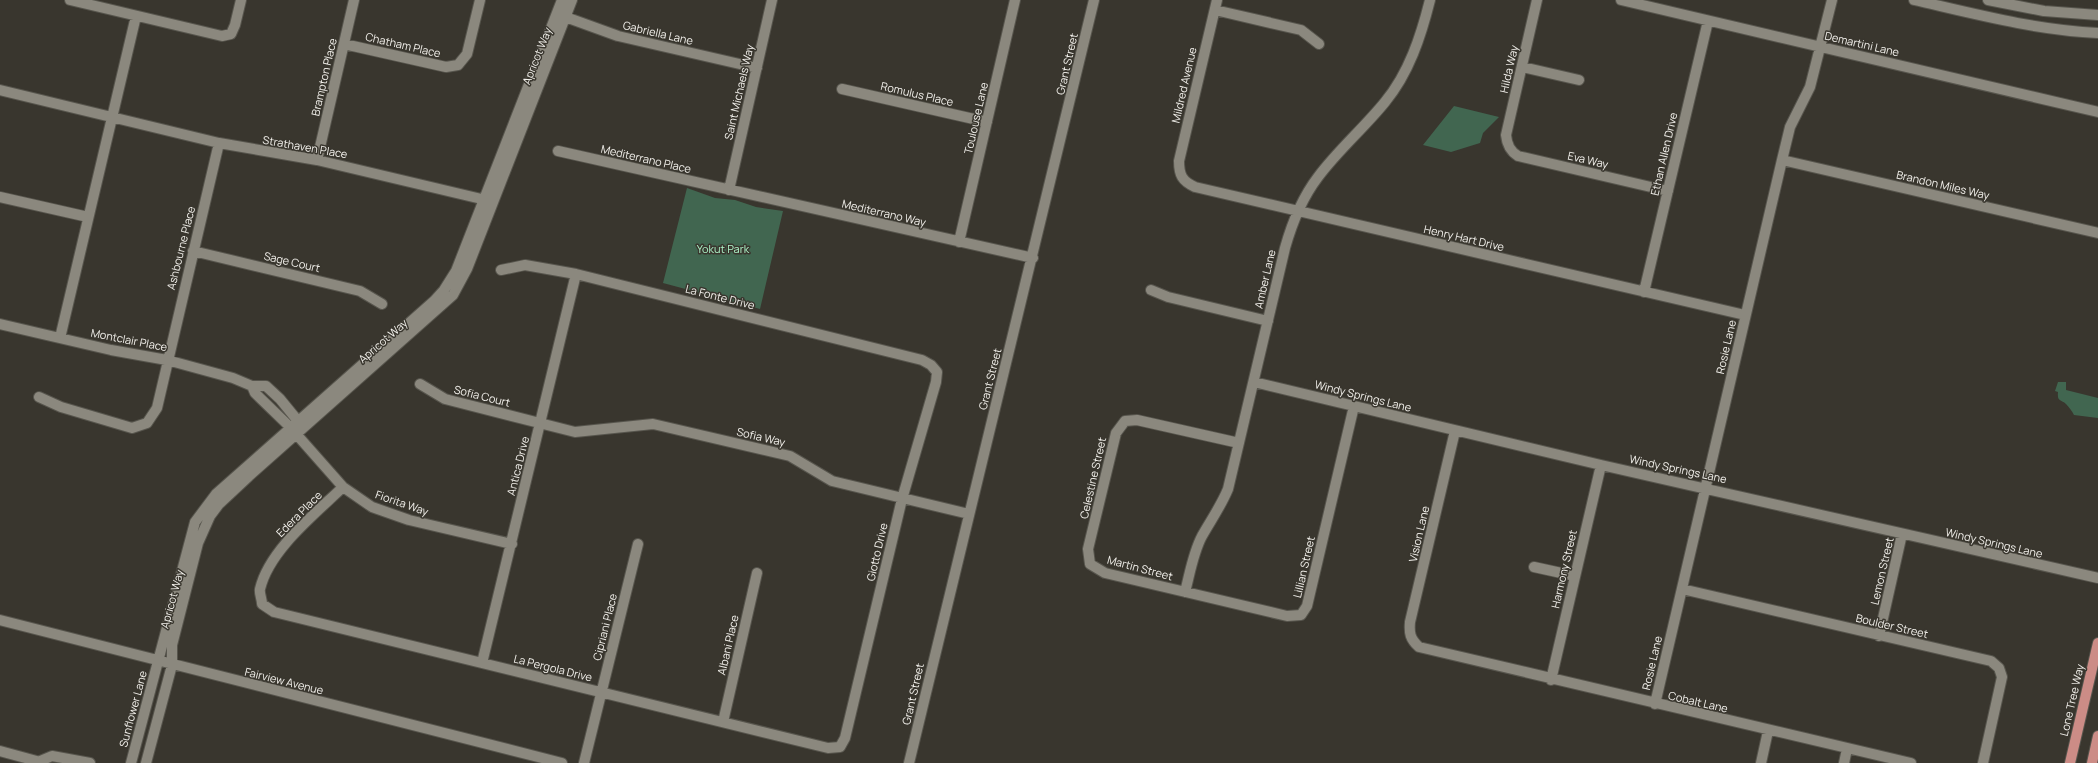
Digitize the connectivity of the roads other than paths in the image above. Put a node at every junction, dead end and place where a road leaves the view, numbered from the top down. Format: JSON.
{"nodes":[{"id":1,"x":70,"y":0,"type":"edge"},
{"id":2,"x":241,"y":0,"type":"edge"},
{"id":3,"x":354,"y":0,"type":"edge"},
{"id":4,"x":480,"y":0,"type":"edge"},
{"id":5,"x":562,"y":0,"type":"edge"},
{"id":6,"x":572,"y":0,"type":"edge"},
{"id":7,"x":772,"y":0,"type":"edge"},
{"id":8,"x":1015,"y":0,"type":"edge"},
{"id":9,"x":1094,"y":0,"type":"edge"},
{"id":10,"x":1430,"y":0,"type":"edge"},
{"id":11,"x":1537,"y":0,"type":"edge"},
{"id":12,"x":1620,"y":0,"type":"edge"},
{"id":13,"x":1832,"y":0,"type":"edge"},
{"id":14,"x":1914,"y":0,"type":"edge"},
{"id":15,"x":1988,"y":0,"type":"edge"},
{"id":16,"x":1216,"y":5,"type":"edge"},
{"id":17,"x":2098,"y":15,"type":"edge"},
{"id":18,"x":136,"y":16,"type":"junction"},
{"id":19,"x":561,"y":16,"type":"junction"},
{"id":20,"x":1708,"y":21,"type":"junction"},
{"id":21,"x":2098,"y":33,"type":"edge"},
{"id":22,"x":344,"y":44,"type":"junction"},
{"id":23,"x":1319,"y":44,"type":"dead end"},
{"id":24,"x":1821,"y":47,"type":"junction"},
{"id":25,"x":1522,"y":67,"type":"junction"},
{"id":26,"x":757,"y":68,"type":"junction"},
{"id":27,"x":1579,"y":80,"type":"dead end"},
{"id":28,"x":842,"y":89,"type":"dead end"},
{"id":29,"x":0,"y":90,"type":"edge"},
{"id":30,"x":2098,"y":112,"type":"edge"},
{"id":31,"x":113,"y":117,"type":"junction"},
{"id":32,"x":987,"y":122,"type":"junction"},
{"id":33,"x":219,"y":143,"type":"junction"},
{"id":34,"x":1507,"y":144,"type":"joint"},
{"id":35,"x":558,"y":151,"type":"dead end"},
{"id":36,"x":317,"y":160,"type":"junction"},
{"id":37,"x":1782,"y":160,"type":"junction"},
{"id":38,"x":1180,"y":176,"type":"joint"},
{"id":39,"x":729,"y":190,"type":"junction"},
{"id":40,"x":1668,"y":191,"type":"junction"},
{"id":41,"x":0,"y":197,"type":"edge"},
{"id":42,"x":488,"y":200,"type":"junction"},
{"id":43,"x":1298,"y":212,"type":"junction"},
{"id":44,"x":88,"y":217,"type":"junction"},
{"id":45,"x":2098,"y":233,"type":"edge"},
{"id":46,"x":959,"y":242,"type":"junction"},
{"id":47,"x":193,"y":251,"type":"junction"},
{"id":48,"x":1033,"y":258,"type":"junction"},
{"id":49,"x":502,"y":270,"type":"dead end"},
{"id":50,"x":576,"y":274,"type":"junction"},
{"id":51,"x":1151,"y":290,"type":"dead end"},
{"id":52,"x":1644,"y":292,"type":"junction"},
{"id":53,"x":382,"y":304,"type":"dead end"},
{"id":54,"x":1746,"y":315,"type":"junction"},
{"id":55,"x":1268,"y":321,"type":"junction"},
{"id":56,"x":0,"y":324,"type":"edge"},
{"id":57,"x":60,"y":338,"type":"junction"},
{"id":58,"x":167,"y":360,"type":"junction"},
{"id":59,"x":931,"y":365,"type":"joint"},
{"id":60,"x":1254,"y":382,"type":"junction"},
{"id":61,"x":420,"y":384,"type":"dead end"},
{"id":62,"x":39,"y":397,"type":"dead end"},
{"id":63,"x":1354,"y":406,"type":"junction"},
{"id":64,"x":541,"y":424,"type":"junction"},
{"id":65,"x":295,"y":428,"type":"junction"},
{"id":66,"x":1455,"y":431,"type":"junction"},
{"id":67,"x":1239,"y":443,"type":"junction"},
{"id":68,"x":1601,"y":465,"type":"junction"},
{"id":69,"x":1706,"y":487,"type":"junction"},
{"id":70,"x":343,"y":488,"type":"junction"},
{"id":71,"x":902,"y":499,"type":"junction"},
{"id":72,"x":968,"y":514,"type":"junction"},
{"id":73,"x":1902,"y":534,"type":"junction"},
{"id":74,"x":512,"y":544,"type":"junction"},
{"id":75,"x":638,"y":544,"type":"dead end"},
{"id":76,"x":1090,"y":564,"type":"joint"},
{"id":77,"x":1534,"y":567,"type":"dead end"},
{"id":78,"x":757,"y":573,"type":"dead end"},
{"id":79,"x":1575,"y":576,"type":"junction"},
{"id":80,"x":2098,"y":578,"type":"edge"},
{"id":81,"x":1682,"y":589,"type":"junction"},
{"id":82,"x":1185,"y":592,"type":"junction"},
{"id":83,"x":262,"y":604,"type":"joint"},
{"id":84,"x":0,"y":620,"type":"edge"},
{"id":85,"x":1879,"y":636,"type":"junction"},
{"id":86,"x":1413,"y":642,"type":"joint"},
{"id":87,"x":2098,"y":643,"type":"edge"},
{"id":88,"x":158,"y":662,"type":"junction"},
{"id":89,"x":482,"y":663,"type":"junction"},
{"id":90,"x":172,"y":665,"type":"junction"},
{"id":91,"x":1551,"y":680,"type":"junction"},
{"id":92,"x":601,"y":692,"type":"junction"},
{"id":93,"x":1654,"y":704,"type":"junction"},
{"id":94,"x":723,"y":722,"type":"junction"},
{"id":95,"x":1768,"y":731,"type":"junction"},
{"id":96,"x":2098,"y":736,"type":"edge"},
{"id":97,"x":840,"y":747,"type":"joint"},
{"id":98,"x":1847,"y":749,"type":"junction"},
{"id":99,"x":0,"y":751,"type":"edge"},
{"id":100,"x":42,"y":762,"type":"edge"},
{"id":101,"x":90,"y":763,"type":"edge"},
{"id":102,"x":130,"y":763,"type":"edge"},
{"id":103,"x":146,"y":763,"type":"edge"},
{"id":104,"x":562,"y":763,"type":"edge"},
{"id":105,"x":584,"y":763,"type":"edge"},
{"id":106,"x":909,"y":763,"type":"edge"},
{"id":107,"x":1761,"y":763,"type":"edge"},
{"id":108,"x":1844,"y":763,"type":"edge"},
{"id":109,"x":1911,"y":763,"type":"edge"},
{"id":110,"x":1983,"y":763,"type":"edge"},
{"id":111,"x":2070,"y":763,"type":"edge"},
{"id":112,"x":2092,"y":763,"type":"edge"}],
"edges":[{"from":1,"to":18,"type":"street"},
{"from":2,"to":18,"type":"street"},
{"from":3,"to":22,"type":"street","name":"Brampton Place"},
{"from":4,"to":22,"type":"street","name":"Chatham Place"},
{"from":5,"to":19,"type":"street","name":"Apricot Way"},
{"from":6,"to":19,"type":"street","name":"Apricot Way"},
{"from":7,"to":26,"type":"street","name":"Saint Michaels Way"},
{"from":8,"to":32,"type":"street","name":"Toulouse Lane"},
{"from":9,"to":48,"type":"street","name":"Grant Street"},
{"from":10,"to":43,"type":"street","name":"Amber Lane"},
{"from":11,"to":25,"type":"street","name":"Hilda Way"},
{"from":12,"to":20,"type":"street","name":"Demartini Lane"},
{"from":13,"to":24,"type":"street","name":"Rosie Lane"},
{"from":14,"to":21,"type":"street"},
{"from":15,"to":17,"type":"street"},
{"from":16,"to":23,"type":"street"},
{"from":16,"to":38,"type":"street","name":"Mildred Avenue"},
{"from":18,"to":31,"type":"street"},
{"from":19,"to":26,"type":"street","name":"Gabriella Lane"},
{"from":19,"to":42,"type":"street","name":"Apricot Way"},
{"from":20,"to":24,"type":"street","name":"Demartini Lane"},
{"from":20,"to":40,"type":"street","name":"Ethan Allen Drive"},
{"from":22,"to":36,"type":"street","name":"Brampton Place"},
{"from":24,"to":30,"type":"street","name":"Demartini Lane"},
{"from":24,"to":37,"type":"street","name":"Rosie Lane"},
{"from":25,"to":27,"type":"street"},
{"from":25,"to":34,"type":"street","name":"Hilda Way"},
{"from":26,"to":39,"type":"street","name":"Saint Michaels Way"},
{"from":28,"to":32,"type":"street","name":"Romulus Place"},
{"from":29,"to":31,"type":"street","name":"Strathaven Place"},
{"from":31,"to":33,"type":"street","name":"Strathaven Place"},
{"from":31,"to":44,"type":"street"},
{"from":32,"to":46,"type":"street","name":"Toulouse Lane"},
{"from":33,"to":36,"type":"street","name":"Strathaven Place"},
{"from":33,"to":47,"type":"street","name":"Ashbourne Place"},
{"from":34,"to":40,"type":"street","name":"Eva Way"},
{"from":35,"to":39,"type":"street","name":"Mediterrano Place"},
{"from":36,"to":42,"type":"street","name":"Strathaven Place"},
{"from":37,"to":45,"type":"street","name":"Brandon Miles Way"},
{"from":37,"to":54,"type":"street","name":"Rosie Lane"},
{"from":38,"to":43,"type":"street","name":"Henry Hart Drive"},
{"from":39,"to":46,"type":"street","name":"Mediterrano Way"},
{"from":40,"to":52,"type":"street","name":"Ethan Allen Drive"},
{"from":41,"to":44,"type":"street"},
{"from":42,"to":65,"type":"street","name":"Apricot Way"},
{"from":43,"to":52,"type":"street","name":"Henry Hart Drive"},
{"from":43,"to":55,"type":"street","name":"Amber Lane"},
{"from":44,"to":57,"type":"street"},
{"from":46,"to":48,"type":"street","name":"Mediterrano Way"},
{"from":47,"to":53,"type":"street","name":"Sage Court"},
{"from":47,"to":58,"type":"street","name":"Ashbourne Place"},
{"from":48,"to":72,"type":"street","name":"Grant Street"},
{"from":49,"to":50,"type":"street","name":"La Fonte Drive"},
{"from":50,"to":59,"type":"street","name":"La Fonte Drive"},
{"from":50,"to":64,"type":"street","name":"Antica Drive"},
{"from":51,"to":55,"type":"street"},
{"from":52,"to":54,"type":"street","name":"Henry Hart Drive"},
{"from":54,"to":69,"type":"street","name":"Rosie Lane"},
{"from":55,"to":60,"type":"street","name":"Amber Lane"},
{"from":56,"to":57,"type":"street","name":"Montclair Place"},
{"from":57,"to":58,"type":"street","name":"Montclair Place"},
{"from":58,"to":62,"type":"street","name":"Ashbourne Place"},
{"from":58,"to":65,"type":"street","name":"Montclair Place"},
{"from":59,"to":71,"type":"street","name":"Giotto Drive"},
{"from":60,"to":63,"type":"street","name":"Windy Springs Lane"},
{"from":60,"to":67,"type":"street","name":"Amber Lane"},
{"from":61,"to":64,"type":"street","name":"Sofia Court"},
{"from":63,"to":66,"type":"street","name":"Windy Springs Lane"},
{"from":63,"to":82,"type":"street","name":"Lillian Street"},
{"from":64,"to":71,"type":"street","name":"Sofia Way"},
{"from":64,"to":74,"type":"street","name":"Antica Drive"},
{"from":65,"to":70,"type":"street","name":"Fiorita Way"},
{"from":65,"to":88,"type":"street","name":"Apricot Way"},
{"from":65,"to":90,"type":"street","name":"Apricot Way"},
{"from":66,"to":68,"type":"street","name":"Windy Springs Lane"},
{"from":66,"to":86,"type":"street","name":"Vision Lane"},
{"from":67,"to":76,"type":"street","name":"Celestine Street"},
{"from":67,"to":82,"type":"street","name":"Amber Lane"},
{"from":68,"to":69,"type":"street","name":"Windy Springs Lane"},
{"from":68,"to":79,"type":"street","name":"Harmony Street"},
{"from":69,"to":73,"type":"street","name":"Windy Springs Lane"},
{"from":69,"to":81,"type":"street","name":"Rosie Lane"},
{"from":70,"to":74,"type":"street","name":"Fiorita Way"},
{"from":70,"to":83,"type":"street","name":"Edera Place"},
{"from":71,"to":72,"type":"street","name":"Sofia Way"},
{"from":71,"to":97,"type":"street","name":"Giotto Drive"},
{"from":72,"to":106,"type":"street","name":"Grant Street"},
{"from":73,"to":80,"type":"street","name":"Windy Springs Lane"},
{"from":73,"to":85,"type":"street","name":"Lemon Street"},
{"from":74,"to":89,"type":"street","name":"Antica Drive"},
{"from":75,"to":92,"type":"street","name":"Cipriani Place"},
{"from":76,"to":82,"type":"street","name":"Martin Street"},
{"from":77,"to":79,"type":"street"},
{"from":78,"to":94,"type":"street","name":"Albani Place"},
{"from":79,"to":91,"type":"street","name":"Harmony Street"},
{"from":81,"to":85,"type":"street","name":"Boulder Street"},
{"from":81,"to":93,"type":"street","name":"Rosie Lane"},
{"from":83,"to":89,"type":"street","name":"La Pergola Drive"},
{"from":84,"to":88,"type":"street","name":"Fairview Avenue"},
{"from":85,"to":110,"type":"street","name":"Boulder Street"},
{"from":86,"to":91,"type":"street","name":"Cobalt Lane"},
{"from":87,"to":111,"type":"main road","name":"Lone Tree Way"},
{"from":88,"to":90,"type":"street","name":"Fairview Avenue"},
{"from":88,"to":102,"type":"street","name":"Sunflower Lane"},
{"from":89,"to":92,"type":"street","name":"La Pergola Drive"},
{"from":90,"to":103,"type":"street"},
{"from":90,"to":104,"type":"street","name":"Fairview Avenue"},
{"from":91,"to":93,"type":"street","name":"Cobalt Lane"},
{"from":92,"to":94,"type":"street","name":"La Pergola Drive"},
{"from":92,"to":105,"type":"street","name":"Cipriani Place"},
{"from":93,"to":95,"type":"street","name":"Cobalt Lane"},
{"from":94,"to":97,"type":"street","name":"La Pergola Drive"},
{"from":95,"to":98,"type":"street","name":"Cobalt Lane"},
{"from":95,"to":107,"type":"street"},
{"from":96,"to":112,"type":"main road"},
{"from":98,"to":108,"type":"street"},
{"from":98,"to":109,"type":"street","name":"Cobalt Lane"},
{"from":99,"to":100,"type":"street"},
{"from":100,"to":101,"type":"street"}]}
